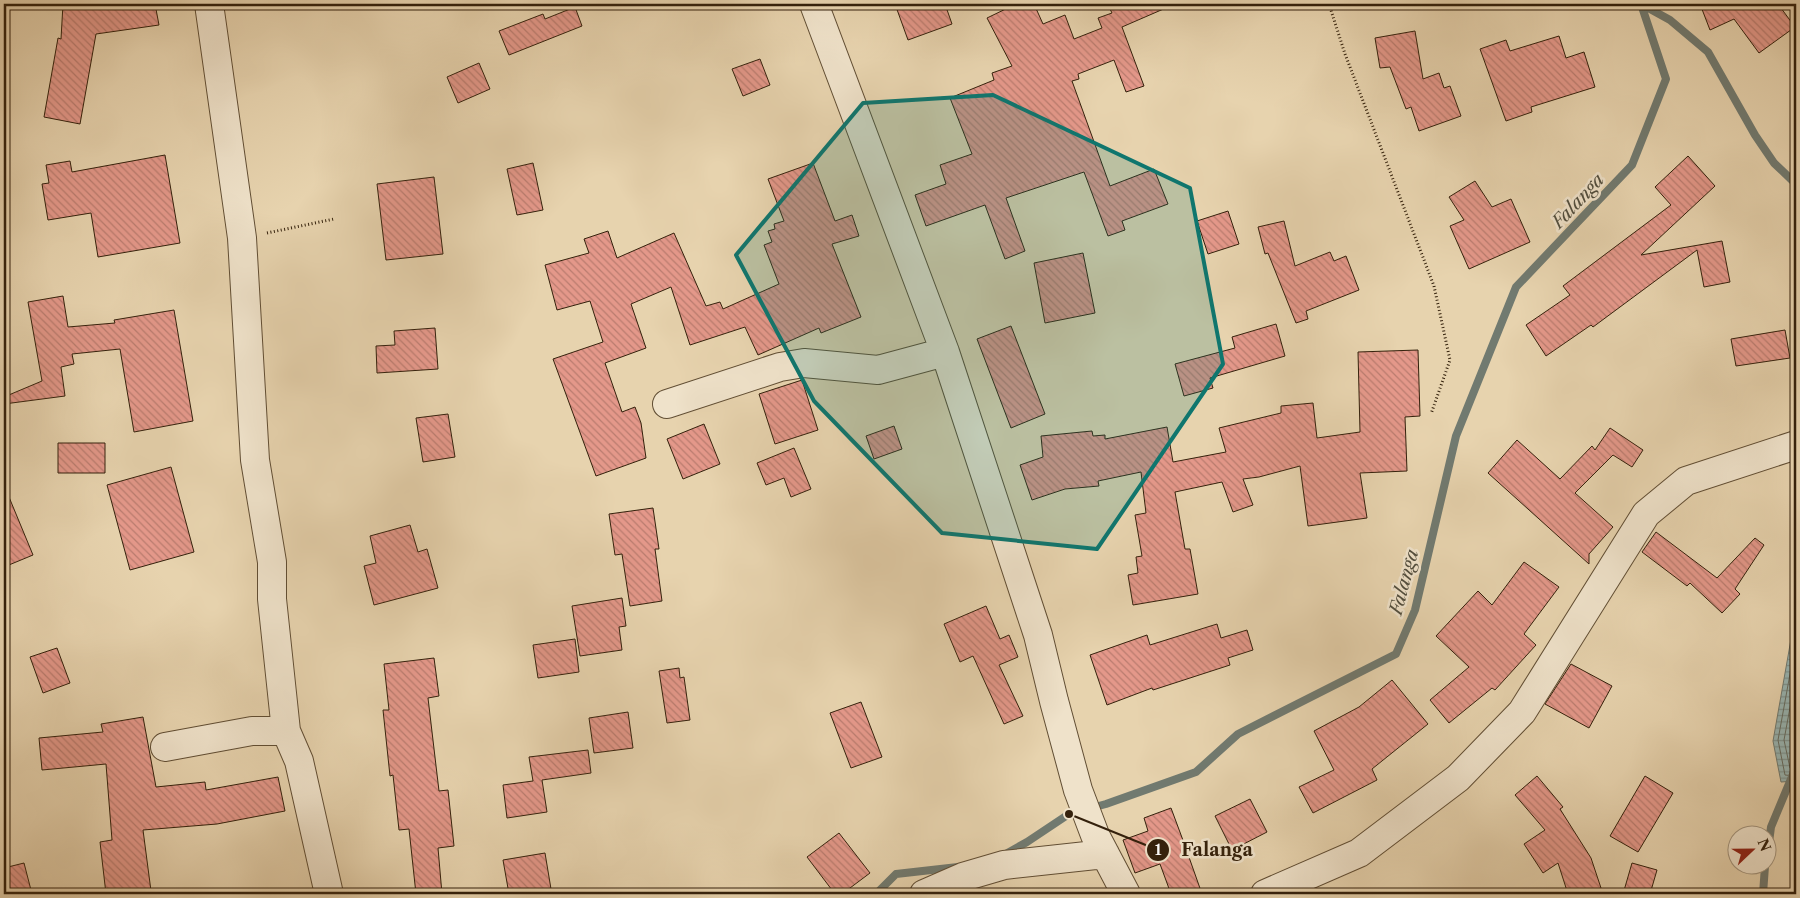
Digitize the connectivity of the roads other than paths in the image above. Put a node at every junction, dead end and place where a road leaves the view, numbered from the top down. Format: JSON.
{"nodes":[{"id":1,"x":209,"y":4,"type":"edge"},
{"id":2,"x":814,"y":4,"type":"edge"},
{"id":3,"x":945,"y":352,"type":"junction"},
{"id":4,"x":667,"y":404,"type":"dead end"},
{"id":5,"x":1796,"y":445,"type":"edge"},
{"id":6,"x":286,"y":731,"type":"junction"},
{"id":7,"x":165,"y":747,"type":"dead end"},
{"id":8,"x":1100,"y":844,"type":"junction"},
{"id":9,"x":329,"y":894,"type":"edge"},
{"id":10,"x":924,"y":894,"type":"edge"},
{"id":11,"x":1126,"y":894,"type":"edge"},
{"id":12,"x":1265,"y":894,"type":"edge"}],
"edges":[{"from":1,"to":6,"type":"street"},
{"from":2,"to":3,"type":"street"},
{"from":3,"to":4,"type":"street"},
{"from":3,"to":8,"type":"street"},
{"from":5,"to":12,"type":"street"},
{"from":6,"to":7,"type":"street"},
{"from":6,"to":9,"type":"street"},
{"from":8,"to":10,"type":"street"},
{"from":8,"to":11,"type":"street"}]}
